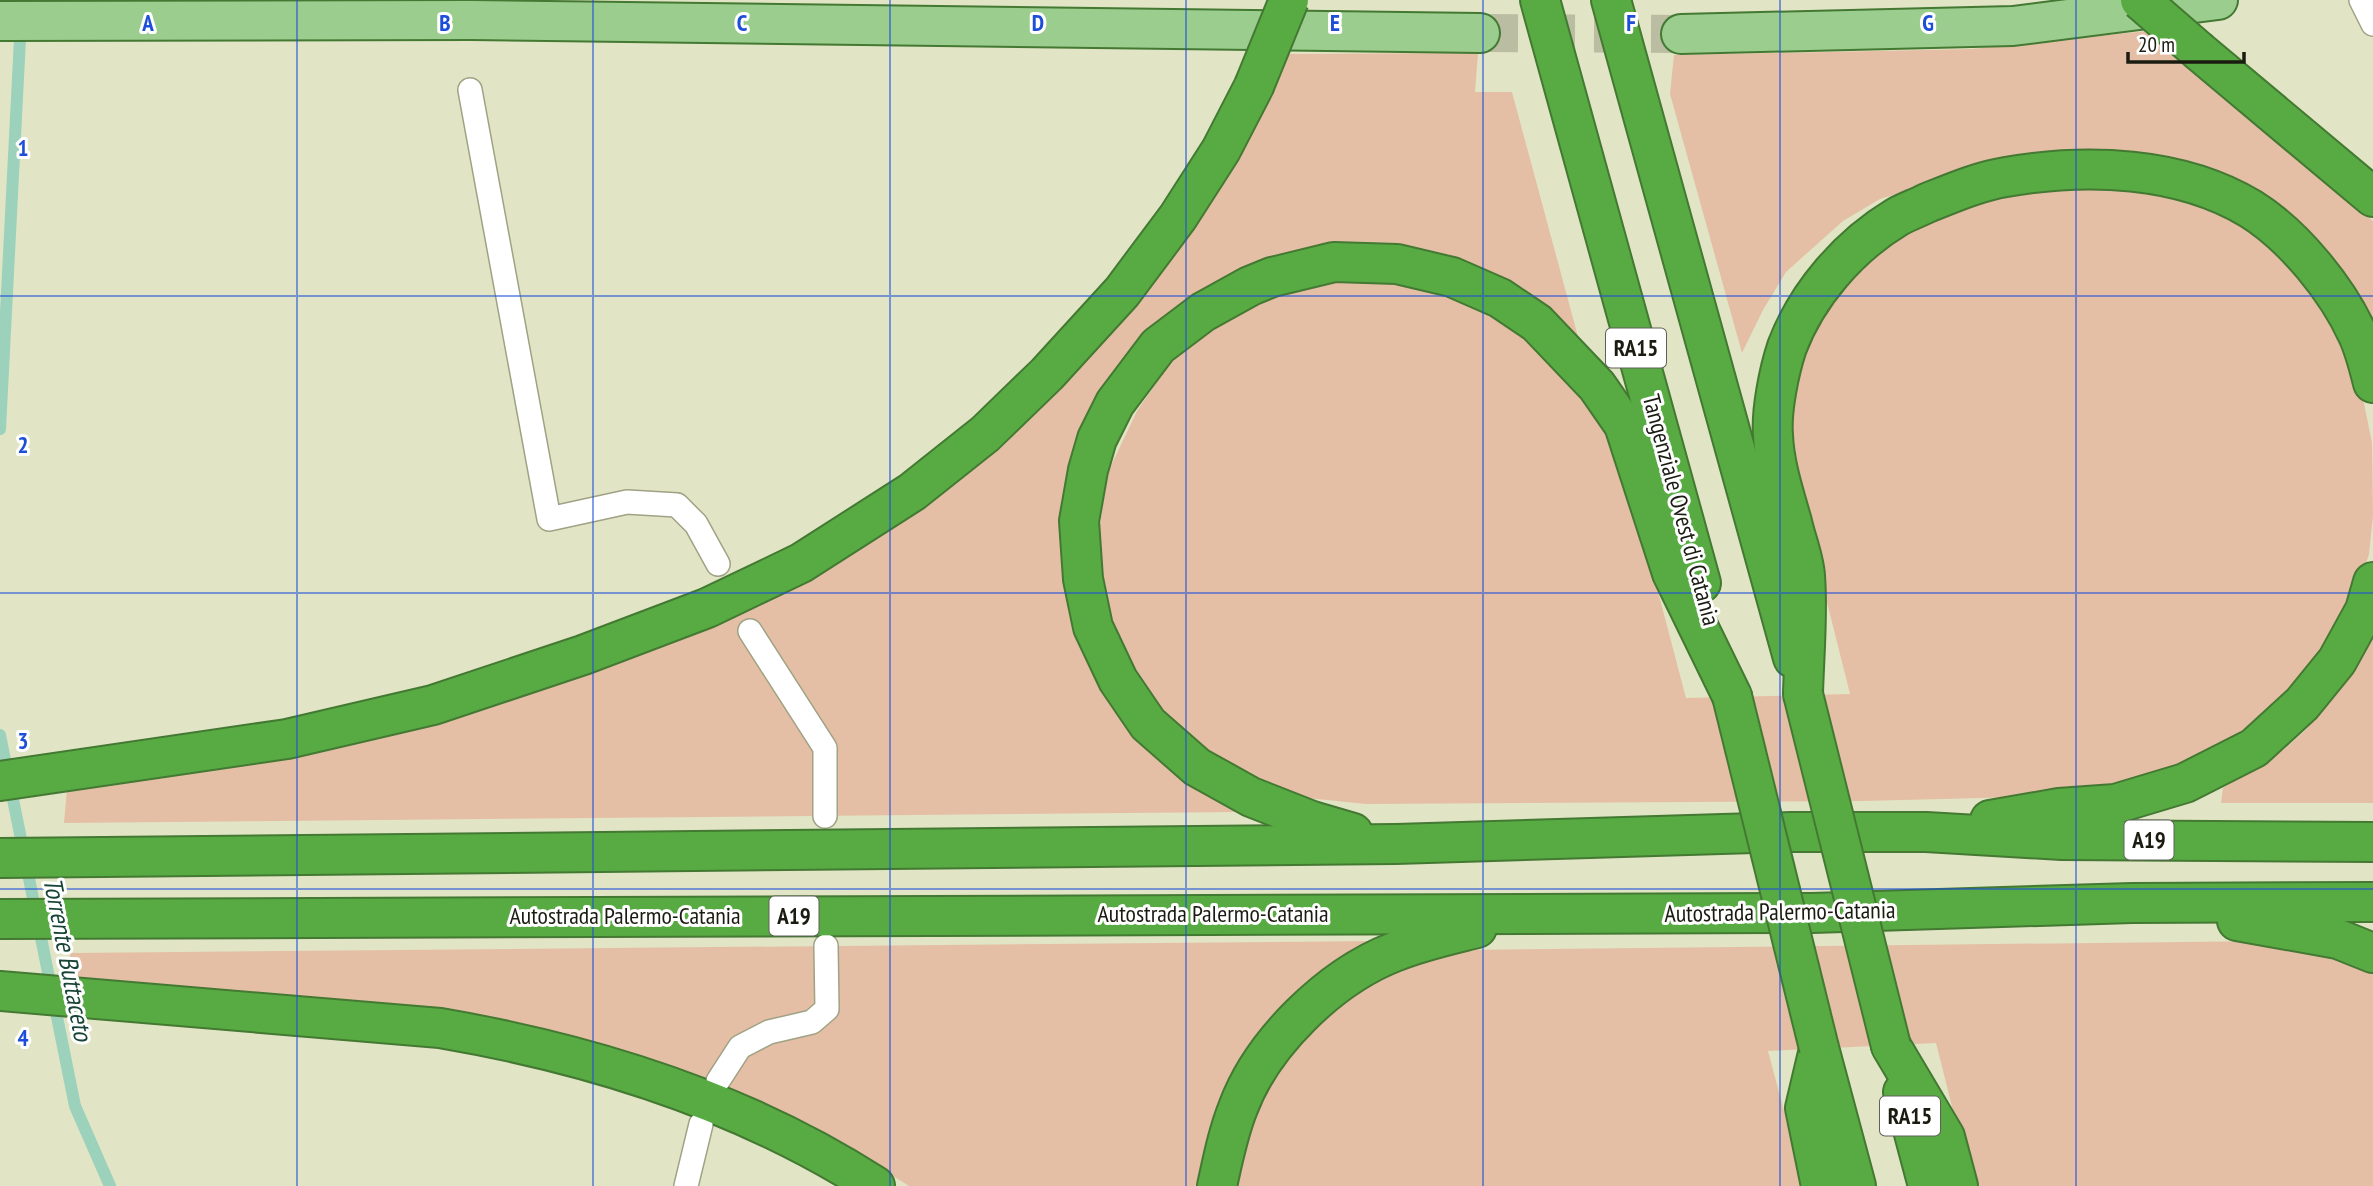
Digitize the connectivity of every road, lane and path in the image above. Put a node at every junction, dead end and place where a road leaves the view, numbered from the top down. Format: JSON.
{"nodes":[{"id":1,"x":1289,"y":0,"type":"edge"},
{"id":2,"x":1540,"y":0,"type":"edge"},
{"id":3,"x":1611,"y":0,"type":"edge"},
{"id":4,"x":2140,"y":0,"type":"edge"},
{"id":5,"x":2218,"y":0,"type":"edge"},
{"id":6,"x":2361,"y":0,"type":"edge"},
{"id":7,"x":0,"y":21,"type":"edge"},
{"id":8,"x":2373,"y":24,"type":"edge"},
{"id":9,"x":1480,"y":33,"type":"tunnel mouth"},
{"id":10,"x":1681,"y":34,"type":"tunnel mouth"},
{"id":11,"x":470,"y":90,"type":"dead end"},
{"id":12,"x":2373,"y":197,"type":"edge"},
{"id":13,"x":2373,"y":383,"type":"edge"},
{"id":14,"x":718,"y":564,"type":"dead end"},
{"id":15,"x":2373,"y":582,"type":"edge"},
{"id":16,"x":750,"y":631,"type":"dead end"},
{"id":17,"x":1803,"y":694,"type":"junction"},
{"id":18,"x":1732,"y":696,"type":"junction"},
{"id":19,"x":0,"y":781,"type":"edge"},
{"id":20,"x":825,"y":816,"type":"dead end"},
{"id":21,"x":1926,"y":832,"type":"junction"},
{"id":22,"x":2373,"y":842,"type":"edge"},
{"id":23,"x":1396,"y":844,"type":"junction"},
{"id":24,"x":0,"y":858,"type":"edge"},
{"id":25,"x":2373,"y":902,"type":"edge"},
{"id":26,"x":2132,"y":903,"type":"junction"},
{"id":27,"x":1536,"y":914,"type":"junction"},
{"id":28,"x":0,"y":919,"type":"edge"},
{"id":29,"x":826,"y":946,"type":"dead end"},
{"id":30,"x":2373,"y":953,"type":"edge"},
{"id":31,"x":0,"y":991,"type":"edge"},
{"id":32,"x":1891,"y":1046,"type":"junction"},
{"id":33,"x":1819,"y":1048,"type":"junction"},
{"id":34,"x":718,"y":1081,"type":"dead end"},
{"id":35,"x":701,"y":1124,"type":"dead end"},
{"id":36,"x":686,"y":1186,"type":"edge"},
{"id":37,"x":876,"y":1186,"type":"edge"},
{"id":38,"x":1217,"y":1186,"type":"edge"},
{"id":39,"x":1821,"y":1186,"type":"edge"},
{"id":40,"x":1856,"y":1186,"type":"edge"},
{"id":41,"x":1928,"y":1186,"type":"edge"},
{"id":42,"x":1958,"y":1186,"type":"edge"}],
"edges":[{"from":1,"to":19,"type":"highway","bridge":true},
{"from":2,"to":18,"type":"highway","name":"Tangenziale Ovest di Catania","number":"RA15"},
{"from":3,"to":17,"type":"highway","number":"RA15"},
{"from":4,"to":12,"type":"highway","bridge":true},
{"from":5,"to":10,"type":"main road"},
{"from":6,"to":8,"type":"lane"},
{"from":7,"to":9,"type":"main road"},
{"from":11,"to":14,"type":"lane"},
{"from":13,"to":17,"type":"highway"},
{"from":15,"to":21,"type":"highway"},
{"from":16,"to":20,"type":"lane"},
{"from":17,"to":32,"type":"highway","bridge":true},
{"from":18,"to":23,"type":"highway"},
{"from":18,"to":33,"type":"highway","bridge":true},
{"from":21,"to":22,"type":"highway","number":"A19"},
{"from":21,"to":23,"type":"highway","number":"A19"},
{"from":23,"to":24,"type":"highway","number":"A19"},
{"from":25,"to":26,"type":"highway","name":"Autostrada Palermo-Catania","number":"A19"},
{"from":26,"to":27,"type":"highway","name":"Autostrada Palermo-Catania","number":"A19"},
{"from":26,"to":30,"type":"highway"},
{"from":27,"to":28,"type":"highway","name":"Autostrada Palermo-Catania","number":"A19"},
{"from":27,"to":38,"type":"highway"},
{"from":29,"to":34,"type":"lane"},
{"from":31,"to":37,"type":"highway"},
{"from":32,"to":41,"type":"highway","number":"RA15"},
{"from":32,"to":42,"type":"highway"},
{"from":33,"to":39,"type":"highway"},
{"from":33,"to":40,"type":"highway","number":"RA15"},
{"from":35,"to":36,"type":"lane"}]}
